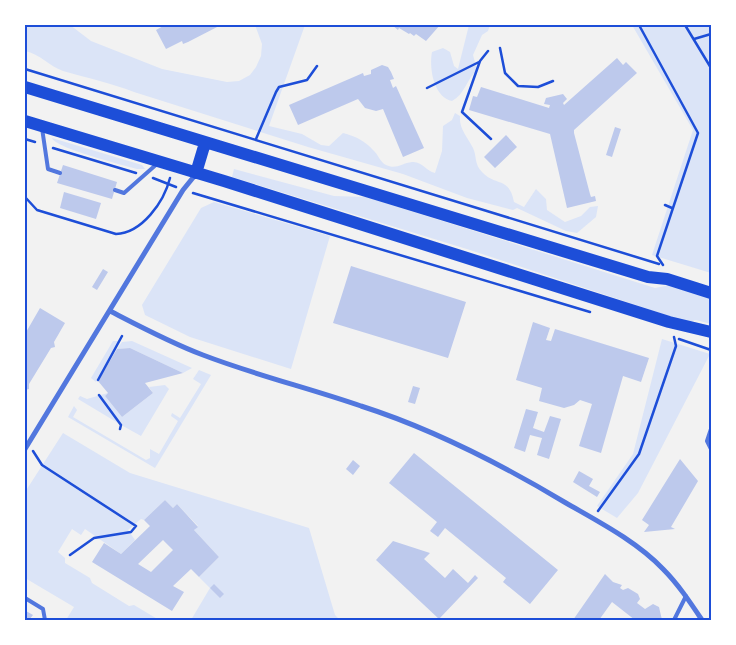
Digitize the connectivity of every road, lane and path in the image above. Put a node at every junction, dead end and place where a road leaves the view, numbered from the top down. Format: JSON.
{"nodes":[{"id":1,"x":639,"y":25,"type":"edge"},
{"id":2,"x":685,"y":25,"type":"edge"},
{"id":3,"x":711,"y":34,"type":"edge"},
{"id":4,"x":694,"y":39,"type":"junction"},
{"id":5,"x":500,"y":48,"type":"dead end"},
{"id":6,"x":488,"y":51,"type":"dead end"},
{"id":7,"x":480,"y":62,"type":"junction"},
{"id":8,"x":317,"y":66,"type":"dead end"},
{"id":9,"x":711,"y":68,"type":"edge"},
{"id":10,"x":25,"y":69,"type":"edge"},
{"id":11,"x":553,"y":81,"type":"dead end"},
{"id":12,"x":25,"y":87,"type":"edge"},
{"id":13,"x":428,"y":88,"type":"dead end"},
{"id":14,"x":25,"y":121,"type":"edge"},
{"id":15,"x":42,"y":126,"type":"junction"},
{"id":16,"x":25,"y":139,"type":"edge"},
{"id":17,"x":256,"y":139,"type":"junction"},
{"id":18,"x":491,"y":139,"type":"dead end"},
{"id":19,"x":206,"y":143,"type":"junction"},
{"id":20,"x":44,"y":145,"type":"junction"},
{"id":21,"x":159,"y":162,"type":"junction"},
{"id":22,"x":60,"y":173,"type":"dead end"},
{"id":23,"x":196,"y":173,"type":"junction"},
{"id":24,"x":146,"y":176,"type":"junction"},
{"id":25,"x":115,"y":190,"type":"dead end"},
{"id":26,"x":184,"y":190,"type":"junction"},
{"id":27,"x":665,"y":205,"type":"dead end"},
{"id":28,"x":672,"y":208,"type":"junction"},
{"id":29,"x":711,"y":293,"type":"edge"},
{"id":30,"x":110,"y":311,"type":"junction"},
{"id":31,"x":599,"y":314,"type":"dead end"},
{"id":32,"x":711,"y":332,"type":"edge"},
{"id":33,"x":665,"y":334,"type":"dead end"},
{"id":34,"x":122,"y":336,"type":"dead end"},
{"id":35,"x":674,"y":337,"type":"junction"},
{"id":36,"x":711,"y":350,"type":"edge"},
{"id":37,"x":98,"y":380,"type":"dead end"},
{"id":38,"x":99,"y":395,"type":"dead end"},
{"id":39,"x":120,"y":429,"type":"dead end"},
{"id":40,"x":711,"y":429,"type":"edge"},
{"id":41,"x":26,"y":448,"type":"edge"},
{"id":42,"x":711,"y":449,"type":"edge"},
{"id":43,"x":594,"y":519,"type":"junction"},
{"id":44,"x":70,"y":555,"type":"dead end"},
{"id":45,"x":686,"y":596,"type":"junction"},
{"id":46,"x":25,"y":598,"type":"edge"},
{"id":47,"x":44,"y":620,"type":"edge"},
{"id":48,"x":674,"y":620,"type":"edge"},
{"id":49,"x":702,"y":620,"type":"edge"}],
"edges":[{"from":1,"to":28,"type":"path"},
{"from":2,"to":4,"type":"path"},
{"from":3,"to":4,"type":"path"},
{"from":4,"to":9,"type":"path"},
{"from":5,"to":11,"type":"path"},
{"from":6,"to":7,"type":"path"},
{"from":7,"to":13,"type":"path"},
{"from":7,"to":18,"type":"path"},
{"from":8,"to":17,"type":"path"},
{"from":10,"to":17,"type":"path"},
{"from":12,"to":19,"type":"main road"},
{"from":14,"to":15,"type":"main road"},
{"from":15,"to":20,"type":"lane"},
{"from":15,"to":21,"type":"main road"},
{"from":16,"to":20,"type":"path"},
{"from":17,"to":28,"type":"path"},
{"from":19,"to":23,"type":"main road"},
{"from":19,"to":29,"type":"main road"},
{"from":20,"to":22,"type":"lane"},
{"from":20,"to":24,"type":"path"},
{"from":21,"to":23,"type":"main road"},
{"from":21,"to":24,"type":"lane"},
{"from":23,"to":26,"type":"street"},
{"from":23,"to":32,"type":"main road"},
{"from":24,"to":25,"type":"lane"},
{"from":24,"to":26,"type":"path"},
{"from":26,"to":30,"type":"street"},
{"from":26,"to":31,"type":"path"},
{"from":27,"to":28,"type":"path"},
{"from":30,"to":41,"type":"street"},
{"from":30,"to":43,"type":"street"},
{"from":33,"to":35,"type":"path"},
{"from":34,"to":37,"type":"path"},
{"from":35,"to":36,"type":"path"},
{"from":35,"to":43,"type":"path"},
{"from":38,"to":39,"type":"path"},
{"from":40,"to":42,"type":"lane"},
{"from":41,"to":44,"type":"path"},
{"from":43,"to":45,"type":"street"},
{"from":45,"to":48,"type":"lane"},
{"from":45,"to":49,"type":"street"},
{"from":46,"to":47,"type":"lane"}]}
